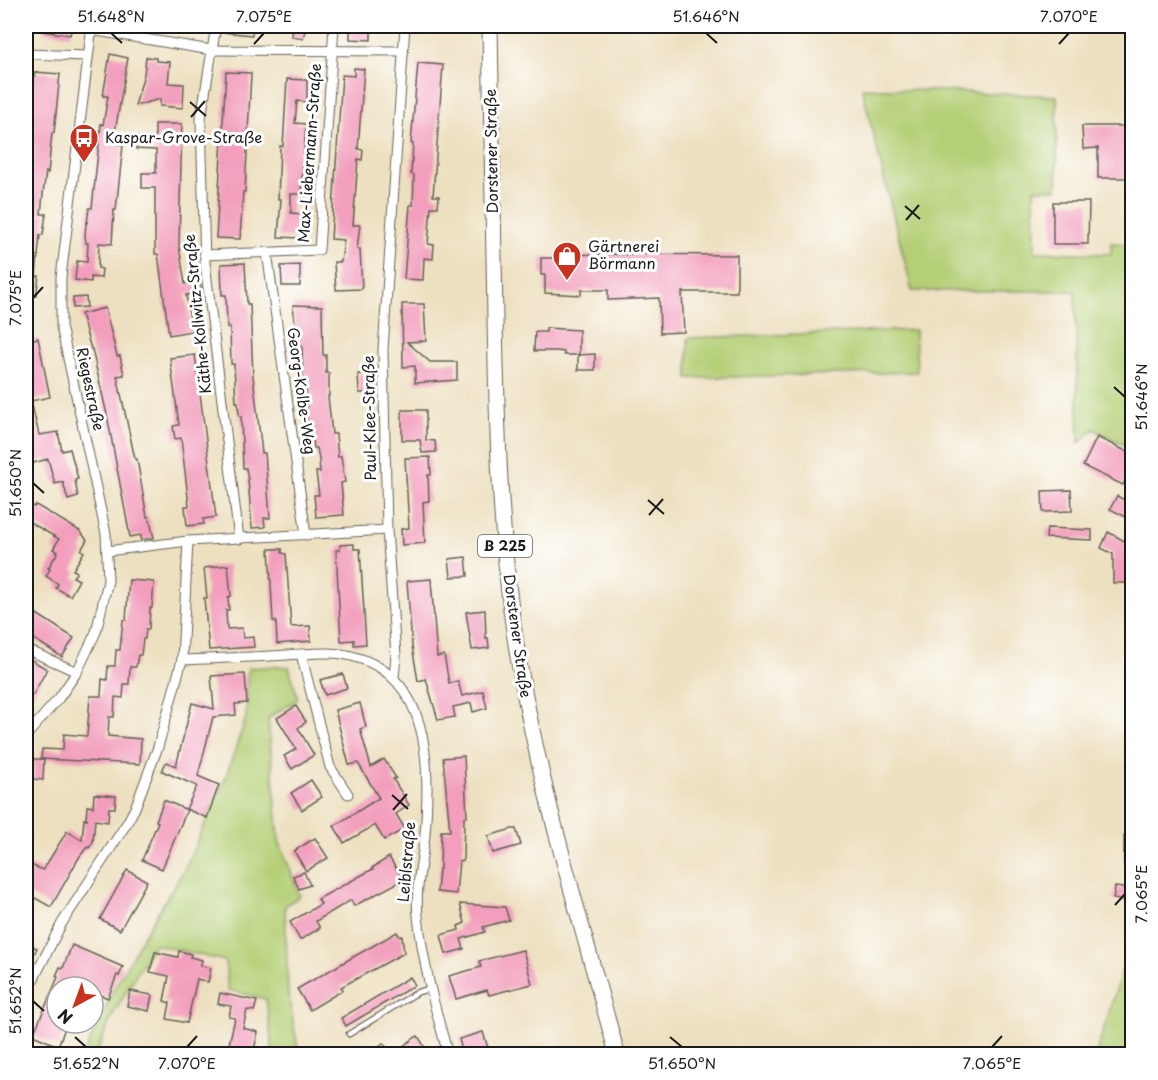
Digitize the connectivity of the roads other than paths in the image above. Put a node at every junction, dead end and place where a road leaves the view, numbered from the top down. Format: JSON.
{"nodes":[{"id":1,"x":216,"y":26,"type":"edge"},
{"id":2,"x":334,"y":26,"type":"edge"},
{"id":3,"x":405,"y":26,"type":"edge"},
{"id":4,"x":490,"y":26,"type":"edge"},
{"id":5,"x":91,"y":28,"type":"edge"},
{"id":6,"x":211,"y":51,"type":"junction"},
{"id":7,"x":404,"y":51,"type":"junction"},
{"id":8,"x":332,"y":52,"type":"junction"},
{"id":9,"x":26,"y":54,"type":"edge"},
{"id":10,"x":87,"y":56,"type":"junction"},
{"id":11,"x":267,"y":252,"type":"junction"},
{"id":12,"x":204,"y":255,"type":"junction"},
{"id":13,"x":387,"y":530,"type":"junction"},
{"id":14,"x":306,"y":535,"type":"junction"},
{"id":15,"x":239,"y":539,"type":"junction"},
{"id":16,"x":188,"y":541,"type":"junction"},
{"id":17,"x":107,"y":551,"type":"junction"},
{"id":18,"x":26,"y":649,"type":"edge"},
{"id":19,"x":301,"y":654,"type":"junction"},
{"id":20,"x":182,"y":660,"type":"junction"},
{"id":21,"x":77,"y":672,"type":"junction"},
{"id":22,"x":394,"y":677,"type":"junction"},
{"id":23,"x":26,"y":735,"type":"edge"},
{"id":24,"x":348,"y":794,"type":"dead end"},
{"id":25,"x":429,"y":989,"type":"junction"},
{"id":26,"x":26,"y":994,"type":"edge"},
{"id":27,"x":349,"y":1034,"type":"dead end"},
{"id":28,"x":26,"y":1051,"type":"edge"},
{"id":29,"x":32,"y":1054,"type":"edge"},
{"id":30,"x":448,"y":1054,"type":"edge"},
{"id":31,"x":617,"y":1054,"type":"edge"}],
"edges":[{"from":1,"to":6,"type":"street","name":"Käthe-Kollwitz-Straße"},
{"from":2,"to":8,"type":"street"},
{"from":3,"to":7,"type":"street","name":"Paul-Klee-Straße"},
{"from":4,"to":31,"type":"main road","name":"Dorstener Straße","number":"B 225"},
{"from":5,"to":6,"type":"street"},
{"from":5,"to":10,"type":"street","name":"Riegestraße"},
{"from":6,"to":8,"type":"street"},
{"from":6,"to":12,"type":"street","name":"Käthe-Kollwitz-Straße"},
{"from":7,"to":8,"type":"street"},
{"from":7,"to":13,"type":"street","name":"Paul-Klee-Straße"},
{"from":8,"to":11,"type":"street","name":"Max-Liebermann-Straße"},
{"from":9,"to":10,"type":"street"},
{"from":10,"to":17,"type":"street","name":"Riegestraße"},
{"from":11,"to":12,"type":"street","name":"Max-Liebermann-Straße"},
{"from":11,"to":14,"type":"street","name":"Georg-Kolbe-Weg"},
{"from":12,"to":15,"type":"street","name":"Käthe-Kollwitz-Straße"},
{"from":13,"to":14,"type":"street"},
{"from":13,"to":22,"type":"street"},
{"from":14,"to":15,"type":"street"},
{"from":15,"to":16,"type":"street"},
{"from":16,"to":17,"type":"street"},
{"from":16,"to":20,"type":"street"},
{"from":17,"to":21,"type":"street","name":"Riegestraße"},
{"from":18,"to":21,"type":"street"},
{"from":19,"to":20,"type":"street","name":"Leiblstraße"},
{"from":19,"to":22,"type":"street","name":"Leiblstraße"},
{"from":19,"to":24,"type":"street"},
{"from":20,"to":26,"type":"street"},
{"from":21,"to":23,"type":"street","name":"Riegestraße"},
{"from":22,"to":25,"type":"street","name":"Leiblstraße"},
{"from":25,"to":27,"type":"lane"},
{"from":25,"to":30,"type":"street","name":"Leiblstraße"},
{"from":28,"to":29,"type":"street"}]}
